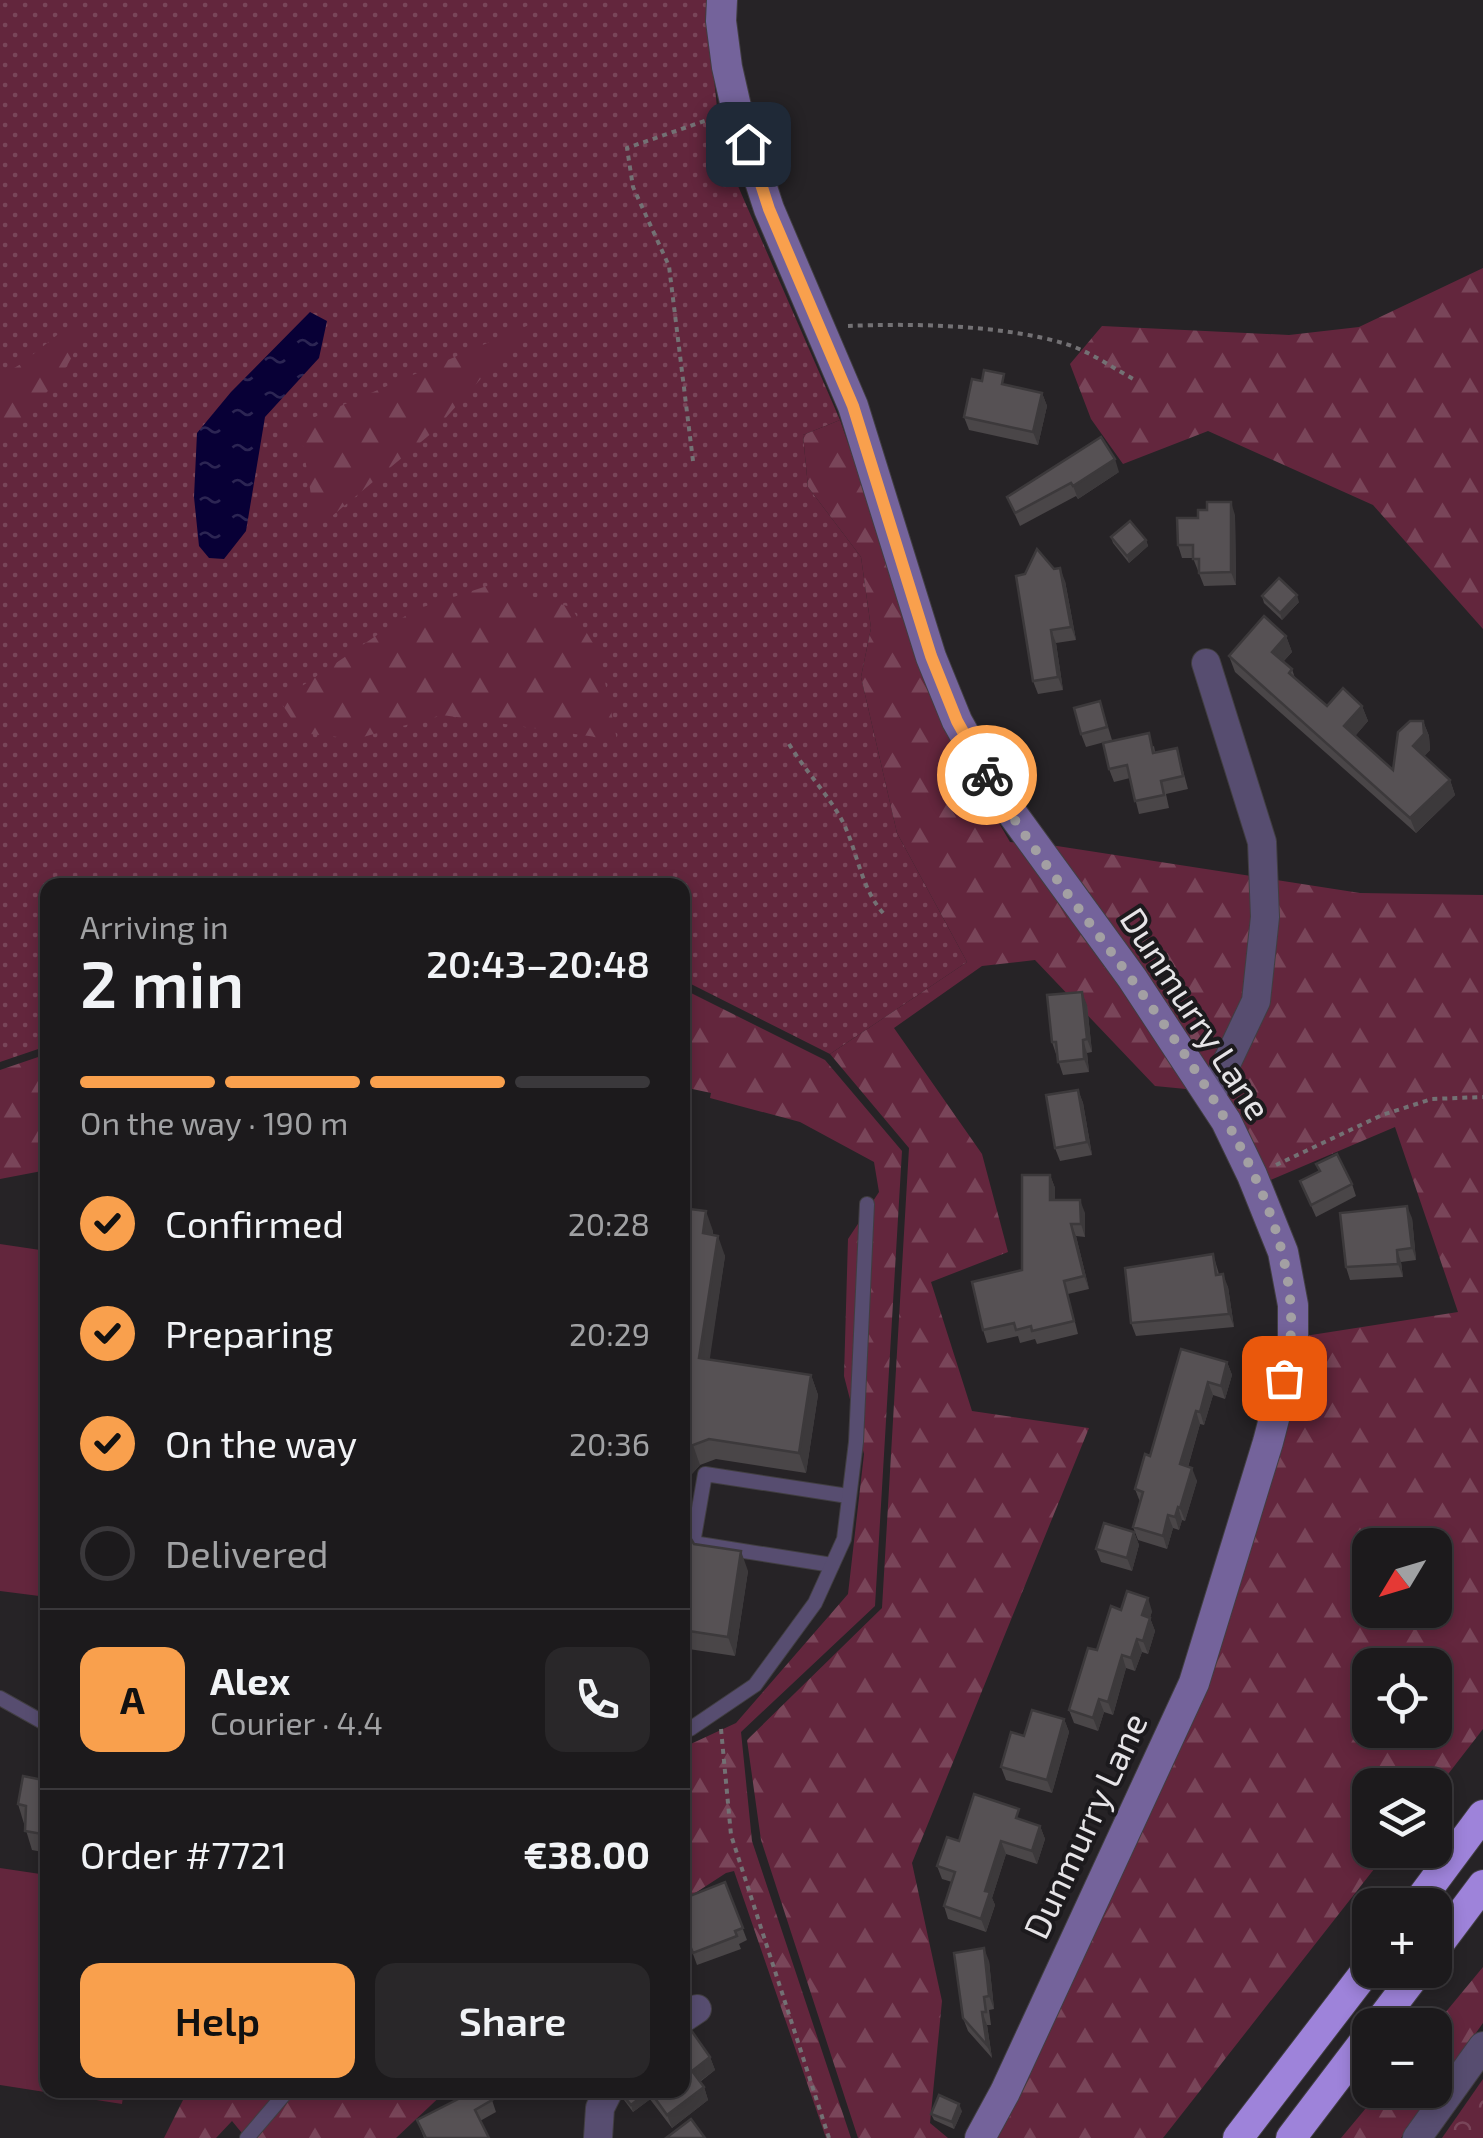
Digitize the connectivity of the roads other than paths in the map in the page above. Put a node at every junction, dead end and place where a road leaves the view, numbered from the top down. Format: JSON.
{"nodes":[{"id":1,"x":722,"y":0,"type":"edge"},
{"id":2,"x":1206,"y":663,"type":"dead end"},
{"id":3,"x":1211,"y":1096,"type":"junction"},
{"id":4,"x":867,"y":1204,"type":"dead end"},
{"id":5,"x":848,"y":1496,"type":"junction"},
{"id":6,"x":832,"y":1564,"type":"junction"},
{"id":7,"x":0,"y":1698,"type":"edge"},
{"id":8,"x":40,"y":1720,"type":"edge"},
{"id":9,"x":690,"y":1726,"type":"edge"},
{"id":10,"x":1483,"y":1814,"type":"edge"},
{"id":11,"x":1483,"y":1885,"type":"edge"},
{"id":12,"x":1429,"y":1888,"type":"edge"},
{"id":13,"x":1452,"y":1926,"type":"edge"},
{"id":14,"x":1353,"y":1988,"type":"edge"},
{"id":15,"x":1405,"y":1988,"type":"edge"},
{"id":16,"x":1390,"y":2008,"type":"edge"},
{"id":17,"x":1483,"y":2046,"type":"edge"},
{"id":18,"x":1352,"y":2058,"type":"edge"},
{"id":19,"x":281,"y":2098,"type":"edge"},
{"id":20,"x":605,"y":2098,"type":"edge"},
{"id":21,"x":247,"y":2138,"type":"edge"},
{"id":22,"x":598,"y":2138,"type":"edge"},
{"id":23,"x":980,"y":2138,"type":"edge"},
{"id":24,"x":1238,"y":2138,"type":"edge"},
{"id":25,"x":1291,"y":2138,"type":"edge"},
{"id":26,"x":1417,"y":2138,"type":"edge"}],
"edges":[{"from":1,"to":3,"type":"street","name":"Dunmurry Lane"},
{"from":2,"to":3,"type":"street"},
{"from":3,"to":23,"type":"street","name":"Dunmurry Lane"},
{"from":4,"to":5,"type":"lane"},
{"from":5,"to":6,"type":"lane"},
{"from":5,"to":6,"type":"lane"},
{"from":6,"to":9,"type":"lane"},
{"from":7,"to":8,"type":"lane"},
{"from":10,"to":12,"type":"highway"},
{"from":11,"to":13,"type":"highway"},
{"from":14,"to":24,"type":"highway"},
{"from":15,"to":16,"type":"highway"},
{"from":17,"to":26,"type":"street"},
{"from":18,"to":25,"type":"highway"},
{"from":19,"to":21,"type":"lane"},
{"from":20,"to":22,"type":"street"}]}
